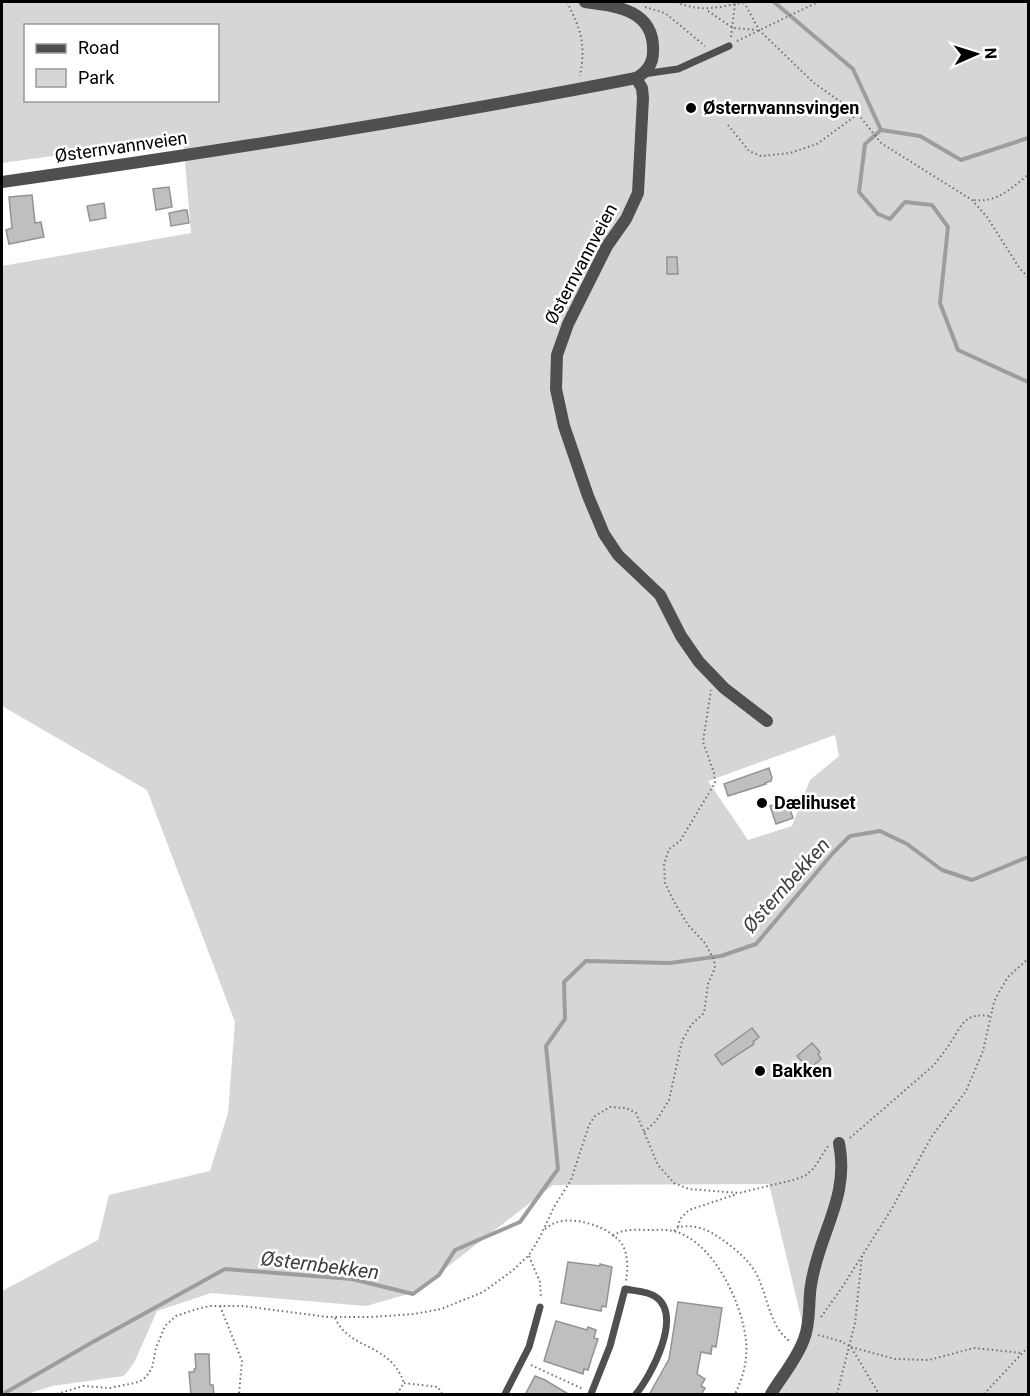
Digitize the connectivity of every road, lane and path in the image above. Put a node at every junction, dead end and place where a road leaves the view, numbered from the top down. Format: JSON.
{"nodes":[{"id":1,"x":567,"y":2,"type":"edge"},
{"id":2,"x":585,"y":2,"type":"edge"},
{"id":3,"x":676,"y":2,"type":"edge"},
{"id":4,"x":745,"y":2,"type":"edge"},
{"id":5,"x":818,"y":2,"type":"edge"},
{"id":6,"x":735,"y":3,"type":"junction"},
{"id":7,"x":643,"y":6,"type":"dead end"},
{"id":8,"x":706,"y":10,"type":"junction"},
{"id":9,"x":733,"y":28,"type":"junction"},
{"id":10,"x":759,"y":30,"type":"junction"},
{"id":11,"x":729,"y":46,"type":"junction"},
{"id":12,"x":712,"y":53,"type":"junction"},
{"id":13,"x":640,"y":76,"type":"junction"},
{"id":14,"x":577,"y":89,"type":"junction"},
{"id":15,"x":858,"y":114,"type":"junction"},
{"id":16,"x":728,"y":125,"type":"dead end"},
{"id":17,"x":1029,"y":175,"type":"edge"},
{"id":18,"x":2,"y":182,"type":"edge"},
{"id":19,"x":972,"y":200,"type":"junction"},
{"id":20,"x":1029,"y":277,"type":"edge"},
{"id":21,"x":712,"y":676,"type":"junction"},
{"id":22,"x":767,"y":722,"type":"dead end"},
{"id":23,"x":1029,"y":959,"type":"edge"},
{"id":24,"x":990,"y":1016,"type":"junction"},
{"id":25,"x":644,"y":1132,"type":"junction"},
{"id":26,"x":839,"y":1143,"type":"junction"},
{"id":27,"x":739,"y":1193,"type":"junction"},
{"id":28,"x":678,"y":1227,"type":"junction"},
{"id":29,"x":544,"y":1229,"type":"junction"},
{"id":30,"x":674,"y":1231,"type":"junction"},
{"id":31,"x":613,"y":1236,"type":"junction"},
{"id":32,"x":862,"y":1253,"type":"junction"},
{"id":33,"x":529,"y":1256,"type":"junction"},
{"id":34,"x":627,"y":1275,"type":"dead end"},
{"id":35,"x":219,"y":1306,"type":"junction"},
{"id":36,"x":540,"y":1307,"type":"joint"},
{"id":37,"x":335,"y":1317,"type":"junction"},
{"id":38,"x":807,"y":1332,"type":"junction"},
{"id":39,"x":801,"y":1346,"type":"junction"},
{"id":40,"x":851,"y":1347,"type":"junction"},
{"id":41,"x":1029,"y":1347,"type":"edge"},
{"id":42,"x":1022,"y":1353,"type":"junction"},
{"id":43,"x":523,"y":1362,"type":"junction"},
{"id":44,"x":404,"y":1383,"type":"junction"},
{"id":45,"x":583,"y":1389,"type":"dead end"},
{"id":46,"x":592,"y":1394,"type":"edge"},
{"id":47,"x":57,"y":1395,"type":"edge"},
{"id":48,"x":239,"y":1395,"type":"edge"},
{"id":49,"x":397,"y":1395,"type":"edge"},
{"id":50,"x":442,"y":1395,"type":"edge"},
{"id":51,"x":505,"y":1395,"type":"edge"},
{"id":52,"x":636,"y":1395,"type":"edge"},
{"id":53,"x":735,"y":1395,"type":"edge"},
{"id":54,"x":771,"y":1395,"type":"edge"},
{"id":55,"x":837,"y":1395,"type":"edge"},
{"id":56,"x":879,"y":1395,"type":"edge"},
{"id":57,"x":984,"y":1395,"type":"edge"}],
"edges":[{"from":1,"to":14,"type":"path"},
{"from":2,"to":13,"type":"street"},
{"from":3,"to":8,"type":"path"},
{"from":4,"to":6,"type":"path"},
{"from":4,"to":10,"type":"path"},
{"from":5,"to":10,"type":"path"},
{"from":6,"to":8,"type":"path"},
{"from":6,"to":9,"type":"path"},
{"from":7,"to":12,"type":"path"},
{"from":8,"to":9,"type":"path"},
{"from":9,"to":10,"type":"path"},
{"from":9,"to":11,"type":"path"},
{"from":10,"to":11,"type":"path"},
{"from":10,"to":15,"type":"path"},
{"from":11,"to":12,"type":"lane"},
{"from":12,"to":13,"type":"lane"},
{"from":13,"to":14,"type":"street","name":"Østernvannveien"},
{"from":13,"to":21,"type":"street","name":"Østernvannveien"},
{"from":14,"to":18,"type":"street","name":"Østernvannveien"},
{"from":15,"to":16,"type":"path"},
{"from":15,"to":19,"type":"path"},
{"from":17,"to":19,"type":"path"},
{"from":19,"to":20,"type":"path"},
{"from":21,"to":22,"type":"street","name":"Østernvannveien"},
{"from":21,"to":25,"type":"path"},
{"from":23,"to":24,"type":"path"},
{"from":24,"to":26,"type":"path"},
{"from":24,"to":32,"type":"path"},
{"from":25,"to":27,"type":"path"},
{"from":25,"to":29,"type":"path"},
{"from":26,"to":27,"type":"path"},
{"from":26,"to":38,"type":"street"},
{"from":27,"to":28,"type":"path"},
{"from":28,"to":30,"type":"path"},
{"from":28,"to":39,"type":"path"},
{"from":29,"to":31,"type":"path"},
{"from":29,"to":33,"type":"path"},
{"from":30,"to":31,"type":"path"},
{"from":30,"to":53,"type":"path"},
{"from":31,"to":34,"type":"path"},
{"from":32,"to":38,"type":"path"},
{"from":32,"to":40,"type":"path"},
{"from":33,"to":36,"type":"path"},
{"from":33,"to":37,"type":"path"},
{"from":35,"to":37,"type":"path"},
{"from":35,"to":47,"type":"path"},
{"from":35,"to":48,"type":"path"},
{"from":36,"to":43,"type":"lane"},
{"from":37,"to":44,"type":"path"},
{"from":38,"to":39,"type":"street"},
{"from":38,"to":40,"type":"path"},
{"from":39,"to":54,"type":"street"},
{"from":40,"to":42,"type":"path"},
{"from":40,"to":55,"type":"path"},
{"from":40,"to":56,"type":"path"},
{"from":41,"to":42,"type":"path"},
{"from":42,"to":57,"type":"path"},
{"from":43,"to":45,"type":"path"},
{"from":43,"to":51,"type":"lane"},
{"from":44,"to":49,"type":"path"},
{"from":44,"to":50,"type":"path"},
{"from":46,"to":52,"type":"lane"}]}
